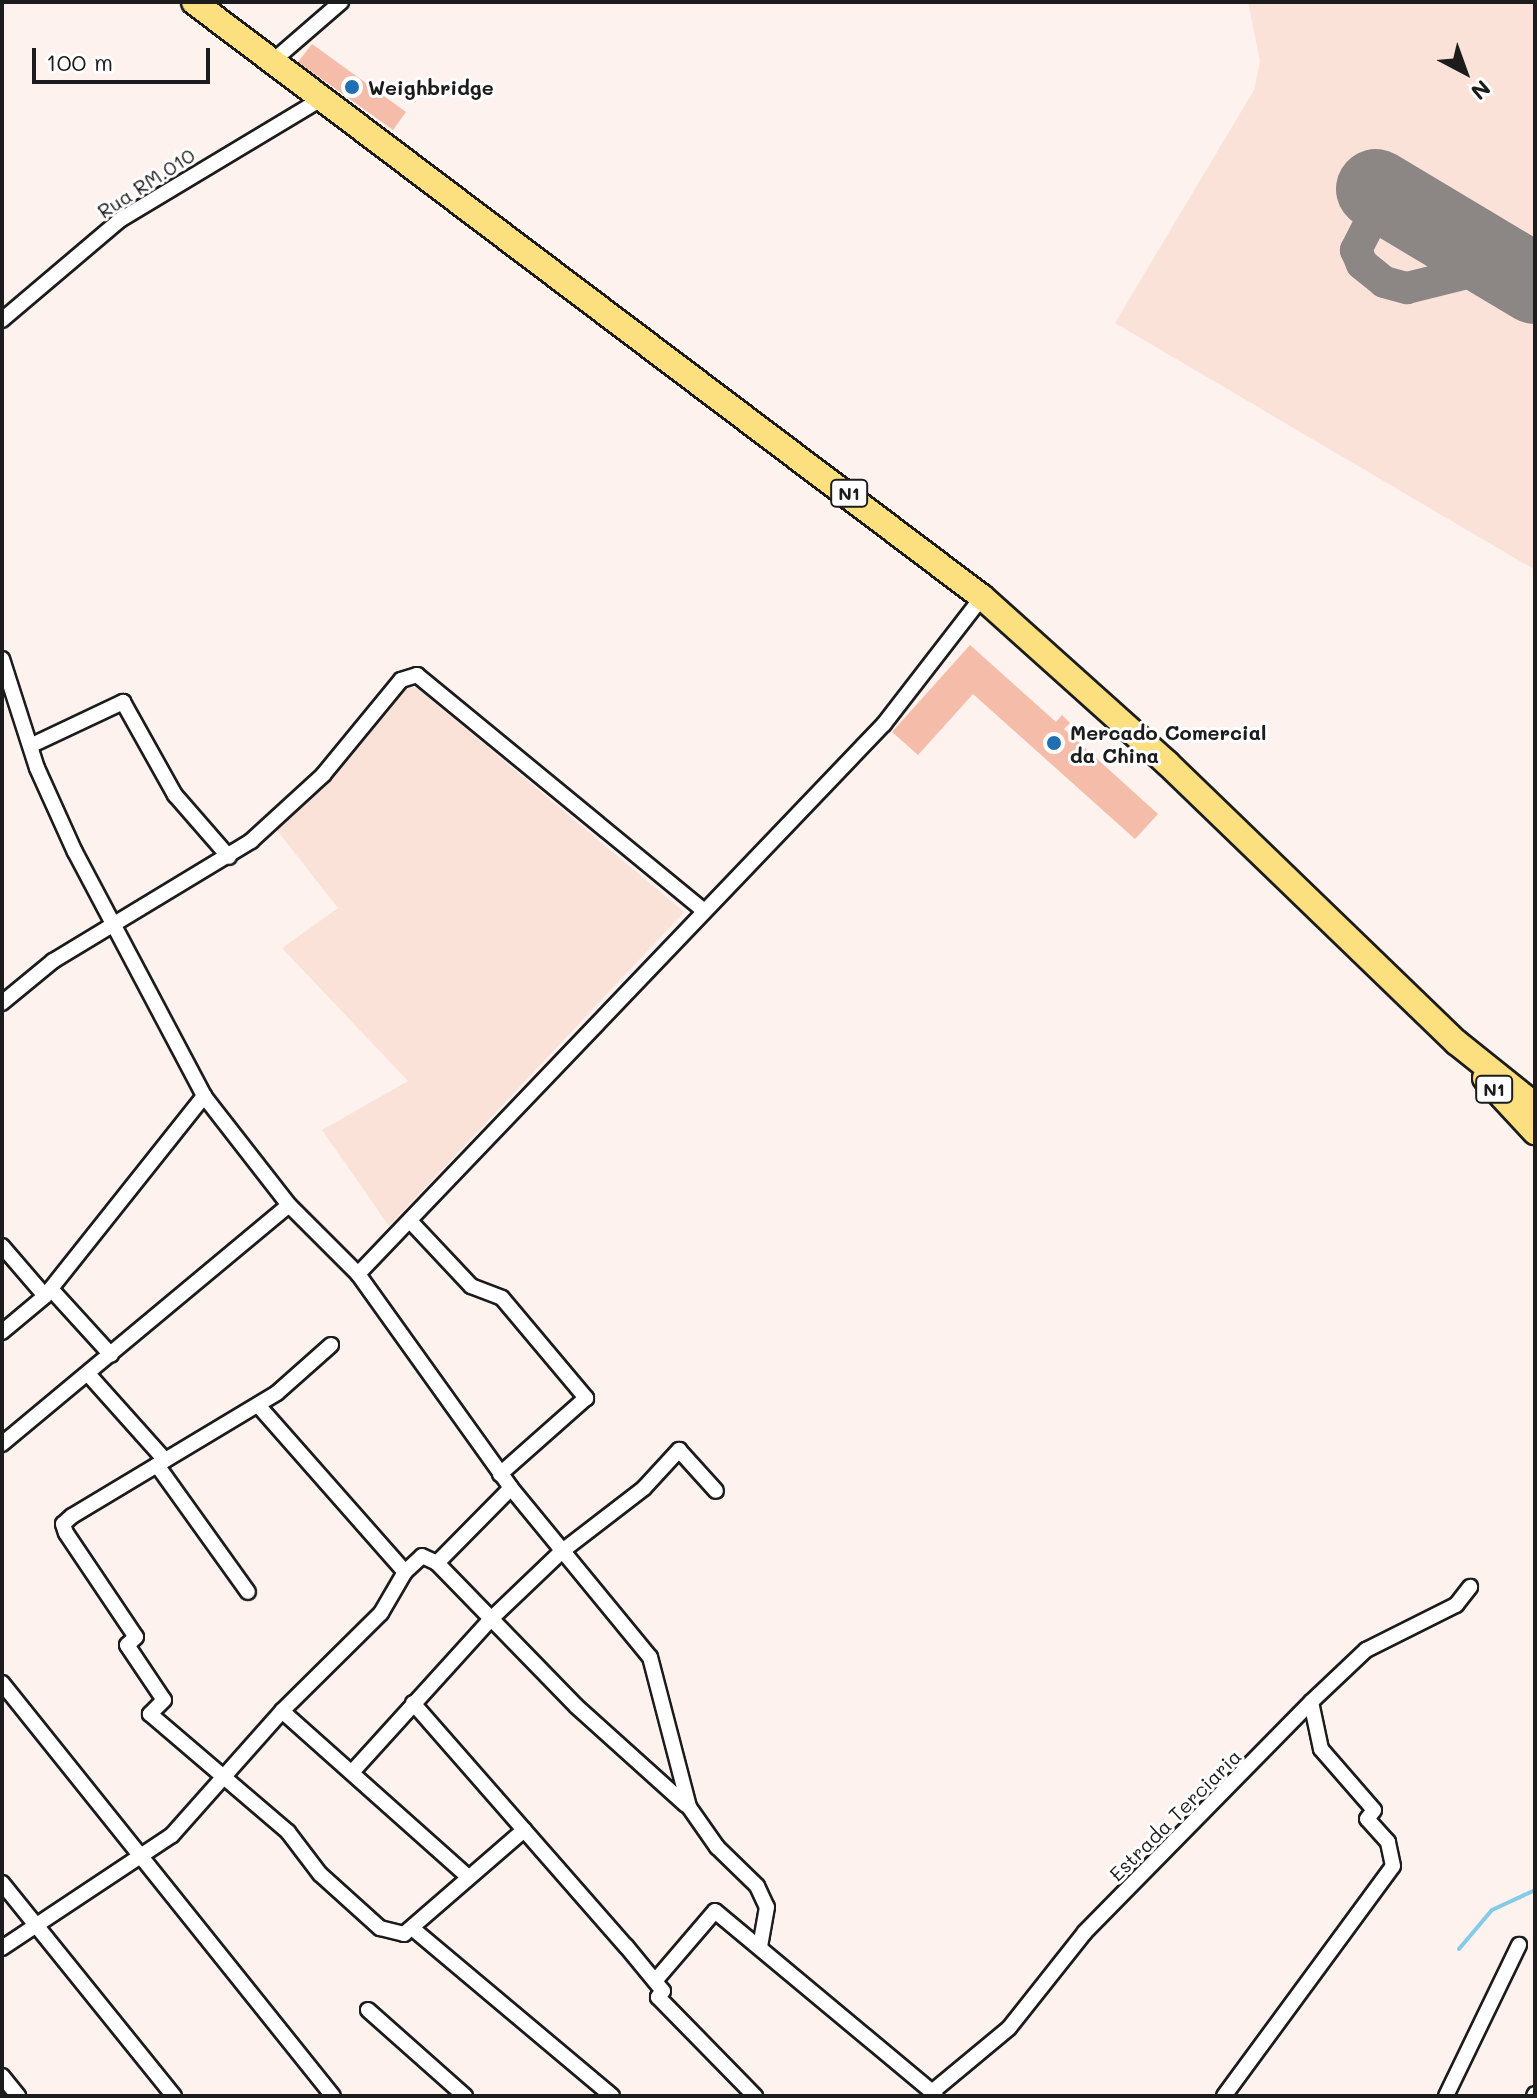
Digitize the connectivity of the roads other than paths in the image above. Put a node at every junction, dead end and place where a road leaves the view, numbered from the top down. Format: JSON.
{"nodes":[{"id":1,"x":194,"y":2,"type":"edge"},
{"id":2,"x":341,"y":2,"type":"edge"},
{"id":3,"x":273,"y":61,"type":"junction"},
{"id":4,"x":325,"y":97,"type":"junction"},
{"id":5,"x":2,"y":320,"type":"edge"},
{"id":6,"x":982,"y":597,"type":"junction"},
{"id":7,"x":2,"y":659,"type":"edge"},
{"id":8,"x":6,"y":682,"type":"edge"},
{"id":9,"x":32,"y":745,"type":"junction"},
{"id":10,"x":229,"y":857,"type":"junction"},
{"id":11,"x":703,"y":910,"type":"junction"},
{"id":12,"x":115,"y":926,"type":"junction"},
{"id":13,"x":2,"y":1003,"type":"edge"},
{"id":14,"x":1456,"y":1042,"type":"junction"},
{"id":15,"x":209,"y":1102,"type":"junction"},
{"id":16,"x":1535,"y":1105,"type":"edge"},
{"id":17,"x":1535,"y":1132,"type":"edge"},
{"id":18,"x":289,"y":1205,"type":"junction"},
{"id":19,"x":411,"y":1222,"type":"junction"},
{"id":20,"x":2,"y":1246,"type":"edge"},
{"id":21,"x":358,"y":1274,"type":"junction"},
{"id":22,"x":48,"y":1292,"type":"junction"},
{"id":23,"x":2,"y":1332,"type":"edge"},
{"id":24,"x":331,"y":1345,"type":"dead end"},
{"id":25,"x":111,"y":1355,"type":"junction"},
{"id":26,"x":89,"y":1375,"type":"junction"},
{"id":27,"x":258,"y":1405,"type":"junction"},
{"id":28,"x":2,"y":1444,"type":"edge"},
{"id":29,"x":161,"y":1462,"type":"junction"},
{"id":30,"x":500,"y":1474,"type":"junction"},
{"id":31,"x":511,"y":1488,"type":"junction"},
{"id":32,"x":716,"y":1491,"type":"dead end"},
{"id":33,"x":561,"y":1552,"type":"junction"},
{"id":34,"x":437,"y":1563,"type":"junction"},
{"id":35,"x":405,"y":1572,"type":"junction"},
{"id":36,"x":1470,"y":1587,"type":"dead end"},
{"id":37,"x":248,"y":1592,"type":"dead end"},
{"id":38,"x":492,"y":1618,"type":"junction"},
{"id":39,"x":2,"y":1683,"type":"edge"},
{"id":40,"x":1311,"y":1702,"type":"junction"},
{"id":41,"x":413,"y":1703,"type":"junction"},
{"id":42,"x":282,"y":1711,"type":"junction"},
{"id":43,"x":354,"y":1770,"type":"junction"},
{"id":44,"x":223,"y":1778,"type":"junction"},
{"id":45,"x":689,"y":1807,"type":"junction"},
{"id":46,"x":524,"y":1830,"type":"junction"},
{"id":47,"x":142,"y":1855,"type":"junction"},
{"id":48,"x":466,"y":1875,"type":"junction"},
{"id":49,"x":2,"y":1883,"type":"edge"},
{"id":50,"x":36,"y":1927,"type":"junction"},
{"id":51,"x":412,"y":1928,"type":"junction"},
{"id":52,"x":1519,"y":1945,"type":"dead end"},
{"id":53,"x":760,"y":1946,"type":"junction"},
{"id":54,"x":2,"y":1948,"type":"edge"},
{"id":55,"x":655,"y":1981,"type":"junction"},
{"id":56,"x":368,"y":2010,"type":"dead end"},
{"id":57,"x":2,"y":2076,"type":"edge"},
{"id":58,"x":934,"y":2094,"type":"edge"},
{"id":59,"x":18,"y":2096,"type":"edge"},
{"id":60,"x":174,"y":2096,"type":"edge"},
{"id":61,"x":333,"y":2096,"type":"edge"},
{"id":62,"x":465,"y":2096,"type":"edge"},
{"id":63,"x":612,"y":2096,"type":"edge"},
{"id":64,"x":755,"y":2096,"type":"edge"},
{"id":65,"x":1224,"y":2096,"type":"edge"},
{"id":66,"x":1446,"y":2096,"type":"edge"}],
"edges":[{"from":1,"to":3,"type":"highway","number":"N1"},
{"from":2,"to":3,"type":"street"},
{"from":3,"to":4,"type":"highway","number":"N1"},
{"from":4,"to":5,"type":"street","name":"Rua RM.010"},
{"from":4,"to":6,"type":"highway","number":"N1"},
{"from":6,"to":11,"type":"street"},
{"from":6,"to":14,"type":"highway","number":"N1"},
{"from":7,"to":8,"type":"street"},
{"from":8,"to":9,"type":"street"},
{"from":9,"to":10,"type":"street"},
{"from":9,"to":12,"type":"street"},
{"from":10,"to":11,"type":"street"},
{"from":10,"to":12,"type":"street"},
{"from":11,"to":19,"type":"street"},
{"from":12,"to":13,"type":"street"},
{"from":12,"to":15,"type":"street"},
{"from":14,"to":16,"type":"highway","number":"N1"},
{"from":14,"to":17,"type":"highway","number":"N1"},
{"from":15,"to":18,"type":"street"},
{"from":15,"to":22,"type":"street"},
{"from":18,"to":21,"type":"street"},
{"from":18,"to":25,"type":"street"},
{"from":19,"to":21,"type":"street"},
{"from":19,"to":30,"type":"street"},
{"from":20,"to":22,"type":"street"},
{"from":21,"to":30,"type":"street"},
{"from":22,"to":23,"type":"street"},
{"from":22,"to":25,"type":"street"},
{"from":24,"to":27,"type":"street"},
{"from":25,"to":26,"type":"street"},
{"from":26,"to":28,"type":"street"},
{"from":26,"to":29,"type":"street"},
{"from":27,"to":29,"type":"street"},
{"from":27,"to":35,"type":"street"},
{"from":29,"to":37,"type":"street"},
{"from":29,"to":44,"type":"street"},
{"from":30,"to":31,"type":"street"},
{"from":31,"to":33,"type":"street"},
{"from":31,"to":34,"type":"street"},
{"from":32,"to":33,"type":"street"},
{"from":33,"to":38,"type":"street"},
{"from":33,"to":45,"type":"street"},
{"from":34,"to":35,"type":"street"},
{"from":34,"to":38,"type":"street"},
{"from":35,"to":42,"type":"street"},
{"from":36,"to":40,"type":"street","name":"Estrada Terciaria"},
{"from":38,"to":41,"type":"street"},
{"from":38,"to":45,"type":"street"},
{"from":39,"to":47,"type":"street"},
{"from":40,"to":58,"type":"street","name":"Estrada Terciaria"},
{"from":40,"to":65,"type":"street"},
{"from":41,"to":43,"type":"street"},
{"from":41,"to":46,"type":"street"},
{"from":42,"to":43,"type":"street"},
{"from":42,"to":44,"type":"street"},
{"from":43,"to":48,"type":"street"},
{"from":44,"to":47,"type":"street"},
{"from":44,"to":51,"type":"street"},
{"from":45,"to":53,"type":"street"},
{"from":46,"to":48,"type":"street"},
{"from":46,"to":55,"type":"street"},
{"from":47,"to":50,"type":"street"},
{"from":47,"to":61,"type":"street"},
{"from":48,"to":51,"type":"street"},
{"from":49,"to":50,"type":"street"},
{"from":50,"to":54,"type":"street"},
{"from":50,"to":60,"type":"street"},
{"from":51,"to":63,"type":"street"},
{"from":52,"to":66,"type":"street"},
{"from":53,"to":55,"type":"street"},
{"from":53,"to":58,"type":"street"},
{"from":55,"to":64,"type":"street"},
{"from":56,"to":62,"type":"street"},
{"from":57,"to":59,"type":"street"}]}
